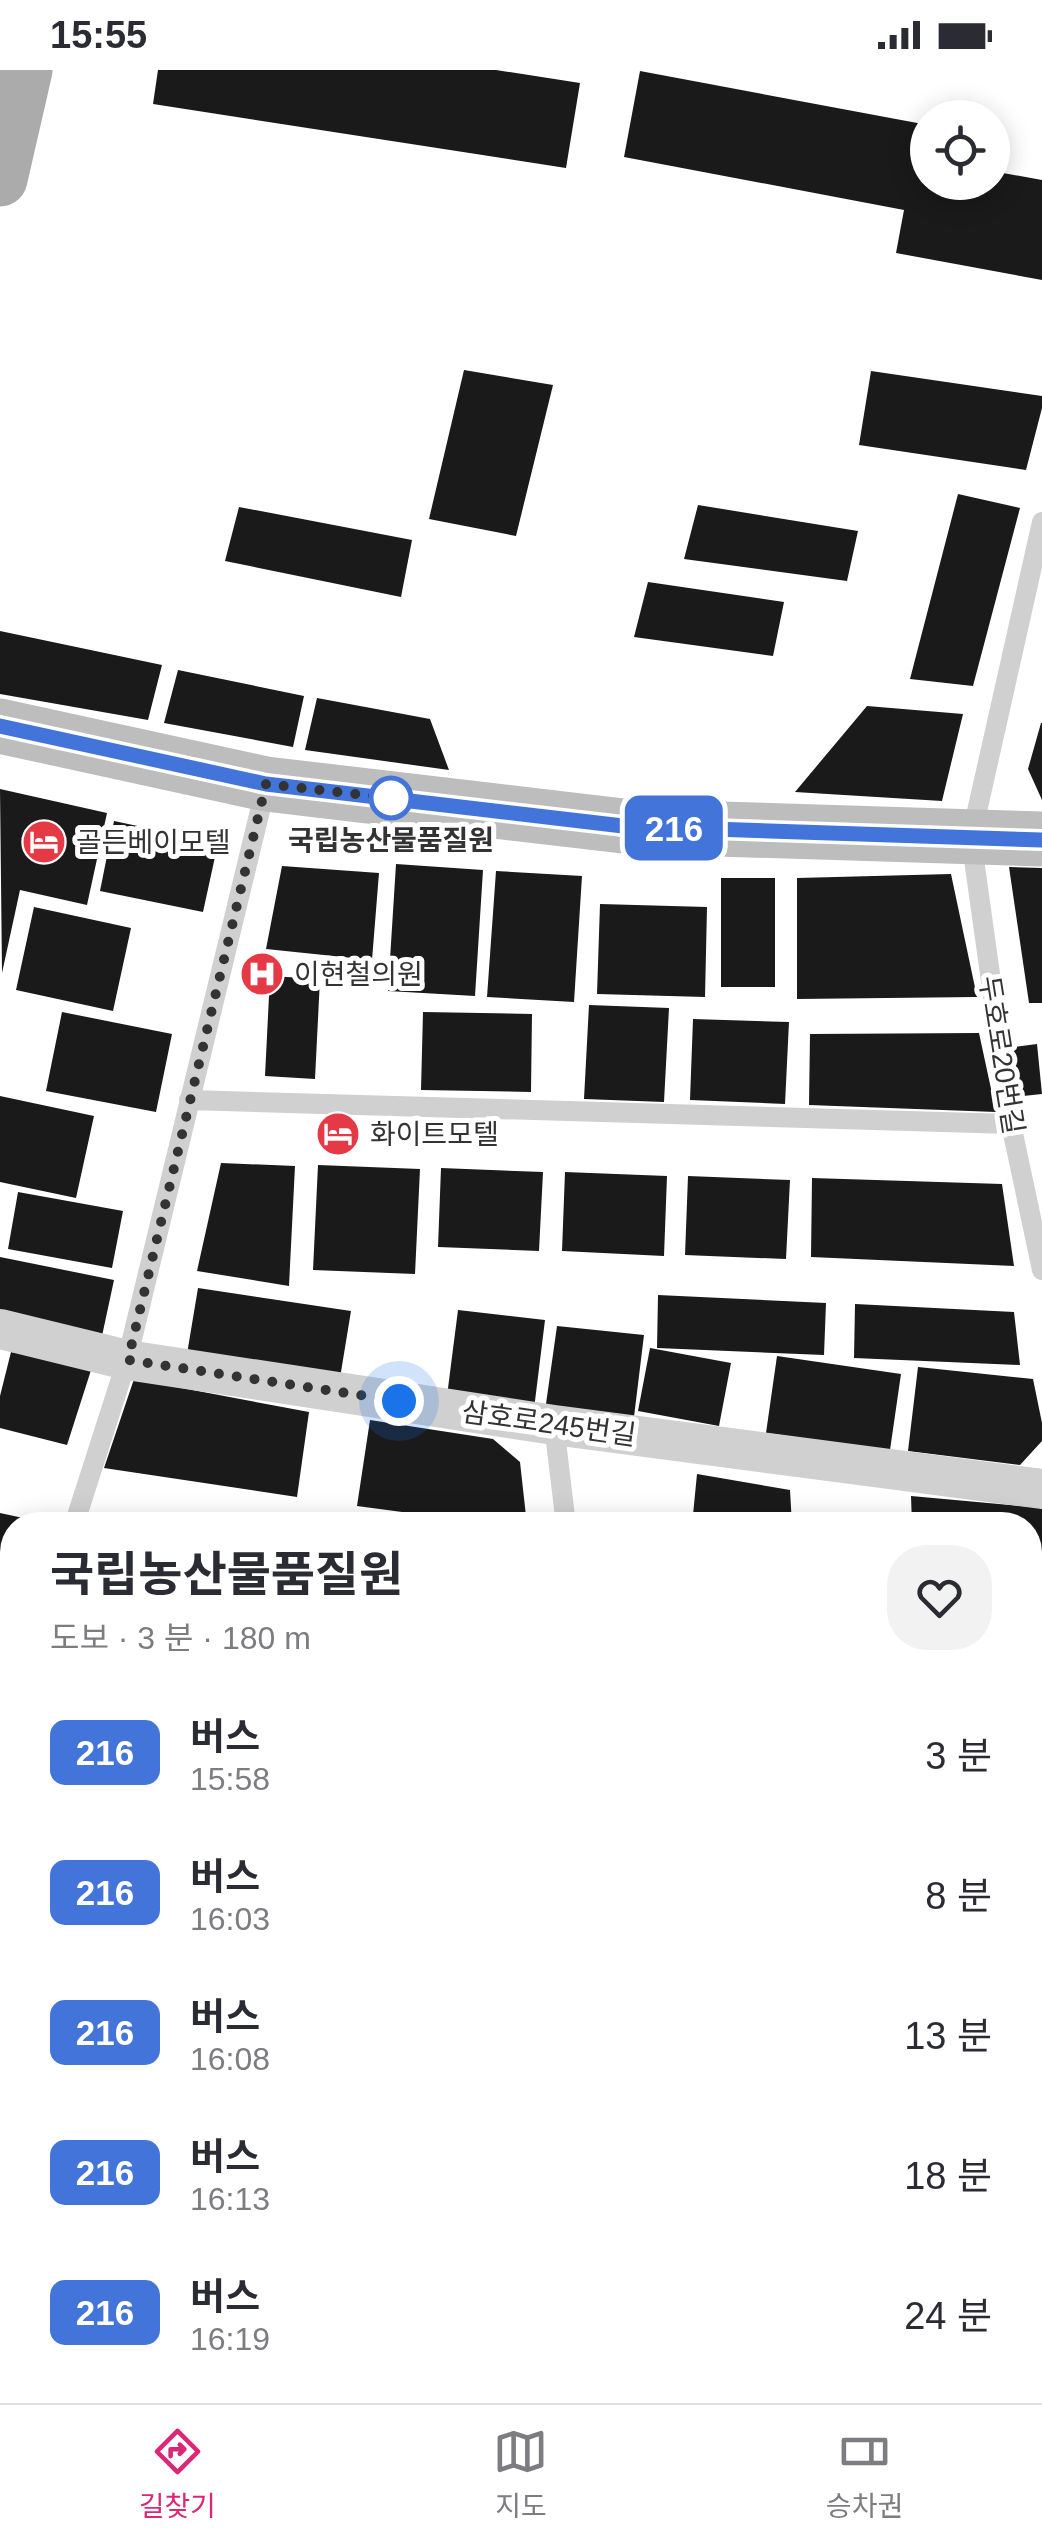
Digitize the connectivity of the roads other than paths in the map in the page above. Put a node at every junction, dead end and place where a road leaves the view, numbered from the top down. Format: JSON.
{"nodes":[{"id":1,"x":24,"y":70,"type":"edge"},
{"id":2,"x":0,"y":179,"type":"edge"},
{"id":3,"x":1042,"y":522,"type":"edge"},
{"id":4,"x":0,"y":726,"type":"edge"},
{"id":5,"x":266,"y":784,"type":"junction"},
{"id":6,"x":971,"y":838,"type":"junction"},
{"id":7,"x":1042,"y":840,"type":"edge"},
{"id":8,"x":189,"y":1100,"type":"junction"},
{"id":9,"x":1011,"y":1124,"type":"junction"},
{"id":10,"x":1042,"y":1270,"type":"edge"},
{"id":11,"x":0,"y":1329,"type":"edge"},
{"id":12,"x":128,"y":1360,"type":"junction"},
{"id":13,"x":554,"y":1425,"type":"junction"},
{"id":14,"x":1042,"y":1489,"type":"edge"},
{"id":15,"x":78,"y":1512,"type":"edge"},
{"id":16,"x":564,"y":1512,"type":"edge"}],
"edges":[{"from":1,"to":2,"type":"main road"},
{"from":3,"to":6,"type":"lane"},
{"from":4,"to":5,"type":"street"},
{"from":5,"to":6,"type":"street"},
{"from":5,"to":8,"type":"lane"},
{"from":6,"to":7,"type":"street"},
{"from":6,"to":9,"type":"lane","name":"두호로20번길"},
{"from":8,"to":9,"type":"lane"},
{"from":8,"to":12,"type":"lane"},
{"from":9,"to":10,"type":"lane","name":"두호로20번길"},
{"from":11,"to":12,"type":"street","name":"삼호로245번길"},
{"from":12,"to":13,"type":"street","name":"삼호로245번길"},
{"from":12,"to":15,"type":"lane"},
{"from":13,"to":14,"type":"street","name":"삼호로245번길"},
{"from":13,"to":16,"type":"lane"}]}
